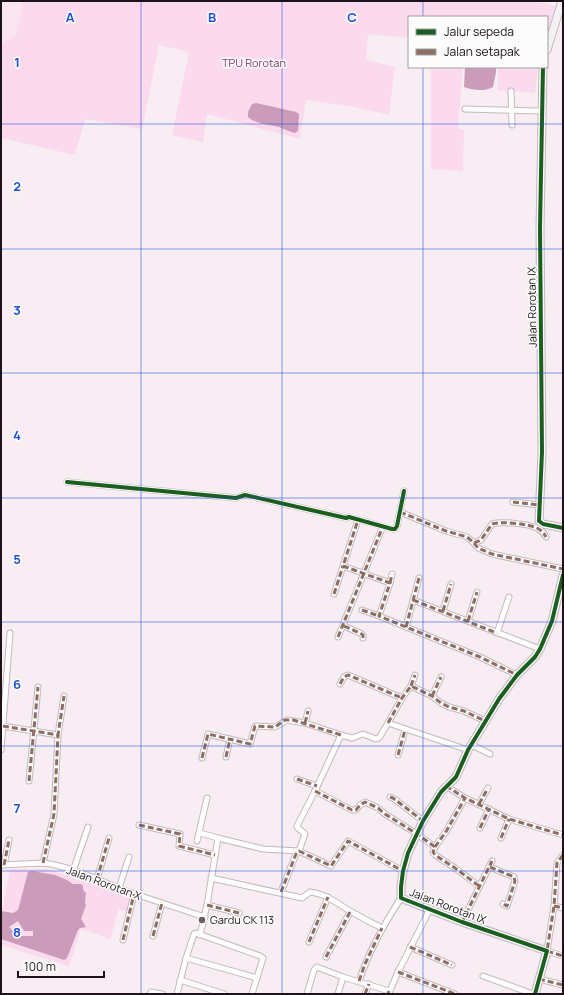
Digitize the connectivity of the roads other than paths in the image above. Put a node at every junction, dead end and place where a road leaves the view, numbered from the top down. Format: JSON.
{"nodes":[{"id":1,"x":562,"y":1,"type":"edge"},
{"id":2,"x":548,"y":47,"type":"edge"},
{"id":3,"x":543,"y":68,"type":"edge"},
{"id":4,"x":511,"y":92,"type":"dead end"},
{"id":5,"x":465,"y":110,"type":"dead end"},
{"id":6,"x":511,"y":110,"type":"junction"},
{"id":7,"x":541,"y":111,"type":"junction"},
{"id":8,"x":512,"y":125,"type":"dead end"},
{"id":9,"x":67,"y":482,"type":"dead end"},
{"id":10,"x":404,"y":492,"type":"dead end"},
{"id":11,"x":513,"y":502,"type":"dead end"},
{"id":12,"x":540,"y":505,"type":"junction"},
{"id":13,"x":400,"y":512,"type":"junction"},
{"id":14,"x":357,"y":523,"type":"dead end"},
{"id":15,"x":563,"y":528,"type":"edge"},
{"id":16,"x":382,"y":531,"type":"dead end"},
{"id":17,"x":546,"y":537,"type":"dead end"},
{"id":18,"x":474,"y":543,"type":"junction"},
{"id":19,"x":343,"y":566,"type":"junction"},
{"id":20,"x":563,"y":569,"type":"edge"},
{"id":21,"x":364,"y":574,"type":"junction"},
{"id":22,"x":392,"y":574,"type":"dead end"},
{"id":23,"x":563,"y":575,"type":"edge"},
{"id":24,"x":419,"y":578,"type":"dead end"},
{"id":25,"x":390,"y":583,"type":"junction"},
{"id":26,"x":452,"y":584,"type":"dead end"},
{"id":27,"x":477,"y":592,"type":"dead end"},
{"id":28,"x":334,"y":594,"type":"dead end"},
{"id":29,"x":509,"y":596,"type":"dead end"},
{"id":30,"x":413,"y":600,"type":"junction"},
{"id":31,"x":362,"y":610,"type":"dead end"},
{"id":32,"x":443,"y":611,"type":"junction"},
{"id":33,"x":379,"y":616,"type":"junction"},
{"id":34,"x":468,"y":622,"type":"junction"},
{"id":35,"x":344,"y":626,"type":"junction"},
{"id":36,"x":406,"y":627,"type":"junction"},
{"id":37,"x":10,"y":633,"type":"dead end"},
{"id":38,"x":497,"y":633,"type":"junction"},
{"id":39,"x":338,"y":637,"type":"dead end"},
{"id":40,"x":363,"y":638,"type":"dead end"},
{"id":41,"x":540,"y":649,"type":"junction"},
{"id":42,"x":415,"y":675,"type":"dead end"},
{"id":43,"x":517,"y":675,"type":"junction"},
{"id":44,"x":441,"y":677,"type":"dead end"},
{"id":45,"x":340,"y":684,"type":"dead end"},
{"id":46,"x":411,"y":686,"type":"junction"},
{"id":47,"x":38,"y":687,"type":"dead end"},
{"id":48,"x":64,"y":696,"type":"dead end"},
{"id":49,"x":432,"y":696,"type":"junction"},
{"id":50,"x":402,"y":698,"type":"junction"},
{"id":51,"x":308,"y":711,"type":"dead end"},
{"id":52,"x":2,"y":714,"type":"edge"},
{"id":53,"x":485,"y":721,"type":"junction"},
{"id":54,"x":305,"y":723,"type":"junction"},
{"id":55,"x":388,"y":723,"type":"junction"},
{"id":56,"x":3,"y":726,"type":"junction"},
{"id":57,"x":34,"y":730,"type":"junction"},
{"id":58,"x":405,"y":730,"type":"junction"},
{"id":59,"x":58,"y":735,"type":"junction"},
{"id":60,"x":341,"y":735,"type":"junction"},
{"id":61,"x":230,"y":739,"type":"junction"},
{"id":62,"x":470,"y":747,"type":"junction"},
{"id":63,"x":1,"y":750,"type":"edge"},
{"id":64,"x":490,"y":754,"type":"dead end"},
{"id":65,"x":398,"y":755,"type":"dead end"},
{"id":66,"x":226,"y":757,"type":"dead end"},
{"id":67,"x":202,"y":758,"type":"dead end"},
{"id":68,"x":297,"y":779,"type":"dead end"},
{"id":69,"x":28,"y":781,"type":"dead end"},
{"id":70,"x":446,"y":786,"type":"junction"},
{"id":71,"x":488,"y":788,"type":"dead end"},
{"id":72,"x":316,"y":789,"type":"junction"},
{"id":73,"x":390,"y":797,"type":"dead end"},
{"id":74,"x":207,"y":798,"type":"dead end"},
{"id":75,"x":465,"y":798,"type":"junction"},
{"id":76,"x":479,"y":804,"type":"junction"},
{"id":77,"x":489,"y":809,"type":"junction"},
{"id":78,"x":509,"y":819,"type":"junction"},
{"id":79,"x":423,"y":821,"type":"junction"},
{"id":80,"x":139,"y":825,"type":"dead end"},
{"id":81,"x":88,"y":827,"type":"dead end"},
{"id":82,"x":480,"y":828,"type":"dead end"},
{"id":83,"x":200,"y":832,"type":"junction"},
{"id":84,"x":417,"y":834,"type":"junction"},
{"id":85,"x":563,"y":835,"type":"edge"},
{"id":86,"x":109,"y":838,"type":"dead end"},
{"id":87,"x":218,"y":838,"type":"junction"},
{"id":88,"x":501,"y":838,"type":"dead end"},
{"id":89,"x":9,"y":840,"type":"dead end"},
{"id":90,"x":198,"y":842,"type":"dead end"},
{"id":91,"x":435,"y":847,"type":"junction"},
{"id":92,"x":299,"y":851,"type":"junction"},
{"id":93,"x":215,"y":855,"type":"junction"},
{"id":94,"x":563,"y":855,"type":"edge"},
{"id":95,"x":129,"y":857,"type":"dead end"},
{"id":96,"x":492,"y":861,"type":"dead end"},
{"id":97,"x":45,"y":863,"type":"junction"},
{"id":98,"x":2,"y":865,"type":"edge"},
{"id":99,"x":490,"y":867,"type":"junction"},
{"id":100,"x":73,"y":871,"type":"junction"},
{"id":101,"x":403,"y":871,"type":"junction"},
{"id":102,"x":211,"y":878,"type":"junction"},
{"id":103,"x":97,"y":879,"type":"junction"},
{"id":104,"x":479,"y":886,"type":"junction"},
{"id":105,"x":119,"y":888,"type":"junction"},
{"id":106,"x":281,"y":892,"type":"junction"},
{"id":107,"x":134,"y":894,"type":"junction"},
{"id":108,"x":328,"y":896,"type":"junction"},
{"id":109,"x":401,"y":898,"type":"junction"},
{"id":110,"x":162,"y":903,"type":"junction"},
{"id":111,"x":503,"y":904,"type":"dead end"},
{"id":112,"x":207,"y":905,"type":"junction"},
{"id":113,"x":554,"y":906,"type":"junction"},
{"id":114,"x":563,"y":908,"type":"edge"},
{"id":115,"x":430,"y":909,"type":"junction"},
{"id":116,"x":350,"y":912,"type":"junction"},
{"id":117,"x":238,"y":913,"type":"dead end"},
{"id":118,"x":205,"y":917,"type":"junction"},
{"id":119,"x":462,"y":922,"type":"junction"},
{"id":120,"x":382,"y":928,"type":"junction"},
{"id":121,"x":200,"y":935,"type":"junction"},
{"id":122,"x":153,"y":936,"type":"dead end"},
{"id":123,"x":123,"y":940,"type":"dead end"},
{"id":124,"x":308,"y":942,"type":"dead end"},
{"id":125,"x":410,"y":947,"type":"junction"},
{"id":126,"x":547,"y":951,"type":"junction"},
{"id":127,"x":563,"y":956,"type":"edge"},
{"id":128,"x":326,"y":957,"type":"dead end"},
{"id":129,"x":186,"y":958,"type":"junction"},
{"id":130,"x":452,"y":965,"type":"dead end"},
{"id":131,"x":398,"y":972,"type":"junction"},
{"id":132,"x":483,"y":976,"type":"dead end"},
{"id":133,"x":344,"y":977,"type":"junction"},
{"id":134,"x":257,"y":978,"type":"junction"},
{"id":135,"x":539,"y":979,"type":"junction"},
{"id":136,"x":180,"y":980,"type":"junction"},
{"id":137,"x":359,"y":981,"type":"junction"},
{"id":138,"x":369,"y":984,"type":"junction"},
{"id":139,"x":563,"y":985,"type":"edge"},
{"id":140,"x":390,"y":990,"type":"edge"},
{"id":141,"x":150,"y":994,"type":"edge"},
{"id":142,"x":162,"y":994,"type":"edge"},
{"id":143,"x":176,"y":994,"type":"edge"},
{"id":144,"x":224,"y":994,"type":"edge"},
{"id":145,"x":252,"y":994,"type":"edge"},
{"id":146,"x":307,"y":994,"type":"edge"},
{"id":147,"x":338,"y":994,"type":"edge"},
{"id":148,"x":365,"y":994,"type":"edge"},
{"id":149,"x":455,"y":994,"type":"edge"},
{"id":150,"x":534,"y":994,"type":"edge"}],
"edges":[{"from":1,"to":2,"type":"street"},
{"from":3,"to":7,"type":"street","name":"Jalan Rorotan IX"},
{"from":4,"to":6,"type":"street"},
{"from":5,"to":6,"type":"street"},
{"from":6,"to":7,"type":"street"},
{"from":6,"to":8,"type":"street"},
{"from":7,"to":12,"type":"street","name":"Jalan Rorotan IX"},
{"from":9,"to":13,"type":"street"},
{"from":10,"to":13,"type":"street"},
{"from":11,"to":12,"type":"street"},
{"from":12,"to":15,"type":"street","name":"Jalan Rorotan IX"},
{"from":13,"to":18,"type":"street"},
{"from":14,"to":19,"type":"street"},
{"from":16,"to":21,"type":"street"},
{"from":17,"to":18,"type":"street"},
{"from":18,"to":20,"type":"street"},
{"from":19,"to":21,"type":"street"},
{"from":19,"to":28,"type":"street"},
{"from":21,"to":25,"type":"street"},
{"from":21,"to":35,"type":"street"},
{"from":22,"to":25,"type":"street"},
{"from":23,"to":41,"type":"street","name":"Jalan Rorotan IX"},
{"from":24,"to":30,"type":"street"},
{"from":25,"to":33,"type":"street"},
{"from":26,"to":32,"type":"street"},
{"from":27,"to":34,"type":"street"},
{"from":29,"to":38,"type":"street"},
{"from":30,"to":32,"type":"street"},
{"from":30,"to":36,"type":"street"},
{"from":31,"to":33,"type":"street"},
{"from":32,"to":34,"type":"street"},
{"from":33,"to":36,"type":"street"},
{"from":34,"to":38,"type":"street"},
{"from":35,"to":39,"type":"street"},
{"from":35,"to":40,"type":"street"},
{"from":36,"to":43,"type":"street"},
{"from":37,"to":52,"type":"street"},
{"from":38,"to":41,"type":"street"},
{"from":41,"to":43,"type":"street","name":"Jalan Rorotan IX"},
{"from":42,"to":46,"type":"street"},
{"from":43,"to":53,"type":"street","name":"Jalan Rorotan IX"},
{"from":44,"to":49,"type":"street"},
{"from":45,"to":50,"type":"street"},
{"from":46,"to":49,"type":"street"},
{"from":46,"to":50,"type":"street"},
{"from":47,"to":57,"type":"street"},
{"from":48,"to":59,"type":"street"},
{"from":49,"to":53,"type":"street"},
{"from":50,"to":55,"type":"street"},
{"from":51,"to":54,"type":"street"},
{"from":52,"to":56,"type":"street"},
{"from":53,"to":62,"type":"street","name":"Jalan Rorotan IX"},
{"from":54,"to":60,"type":"street"},
{"from":54,"to":61,"type":"street"},
{"from":55,"to":58,"type":"street"},
{"from":55,"to":60,"type":"street"},
{"from":56,"to":57,"type":"street"},
{"from":56,"to":63,"type":"street"},
{"from":57,"to":59,"type":"street"},
{"from":57,"to":69,"type":"street"},
{"from":58,"to":62,"type":"street"},
{"from":58,"to":65,"type":"street"},
{"from":59,"to":97,"type":"street"},
{"from":60,"to":72,"type":"street"},
{"from":61,"to":66,"type":"street"},
{"from":61,"to":67,"type":"street"},
{"from":62,"to":64,"type":"street"},
{"from":62,"to":70,"type":"street","name":"Jalan Rorotan IX"},
{"from":68,"to":72,"type":"street"},
{"from":70,"to":75,"type":"street"},
{"from":70,"to":79,"type":"street","name":"Jalan Rorotan IX"},
{"from":71,"to":76,"type":"street"},
{"from":72,"to":84,"type":"street"},
{"from":72,"to":92,"type":"street"},
{"from":73,"to":79,"type":"street"},
{"from":74,"to":83,"type":"street"},
{"from":75,"to":76,"type":"street"},
{"from":75,"to":91,"type":"street"},
{"from":76,"to":77,"type":"street"},
{"from":77,"to":78,"type":"street"},
{"from":77,"to":82,"type":"street"},
{"from":78,"to":85,"type":"street"},
{"from":78,"to":88,"type":"street"},
{"from":79,"to":84,"type":"street","name":"Jalan Rorotan IX"},
{"from":80,"to":93,"type":"street"},
{"from":81,"to":100,"type":"street"},
{"from":83,"to":87,"type":"street"},
{"from":83,"to":90,"type":"street"},
{"from":84,"to":91,"type":"street"},
{"from":84,"to":101,"type":"street","name":"Jalan Rorotan IX"},
{"from":86,"to":103,"type":"street"},
{"from":87,"to":92,"type":"street"},
{"from":87,"to":93,"type":"street"},
{"from":89,"to":98,"type":"street"},
{"from":91,"to":104,"type":"street"},
{"from":92,"to":101,"type":"street"},
{"from":92,"to":106,"type":"street"},
{"from":93,"to":102,"type":"street"},
{"from":94,"to":113,"type":"street"},
{"from":95,"to":105,"type":"street"},
{"from":96,"to":99,"type":"street"},
{"from":97,"to":98,"type":"street","name":"Jalan Rorotan X"},
{"from":97,"to":100,"type":"street","name":"Jalan Rorotan X"},
{"from":99,"to":104,"type":"street"},
{"from":99,"to":111,"type":"street"},
{"from":100,"to":103,"type":"street","name":"Jalan Rorotan X"},
{"from":101,"to":109,"type":"street","name":"Jalan Rorotan IX"},
{"from":102,"to":106,"type":"street"},
{"from":102,"to":112,"type":"street"},
{"from":103,"to":105,"type":"street","name":"Jalan Rorotan X"},
{"from":104,"to":119,"type":"street"},
{"from":105,"to":107,"type":"street","name":"Jalan Rorotan X"},
{"from":106,"to":108,"type":"street"},
{"from":107,"to":110,"type":"street","name":"Jalan Rorotan X"},
{"from":107,"to":123,"type":"street"},
{"from":108,"to":116,"type":"street"},
{"from":108,"to":124,"type":"street"},
{"from":109,"to":115,"type":"street","name":"Jalan Rorotan IX"},
{"from":109,"to":120,"type":"street"},
{"from":110,"to":118,"type":"street","name":"Jalan Rorotan X"},
{"from":110,"to":122,"type":"street"},
{"from":112,"to":117,"type":"street"},
{"from":112,"to":118,"type":"street"},
{"from":113,"to":114,"type":"street"},
{"from":113,"to":126,"type":"street"},
{"from":115,"to":119,"type":"street","name":"Jalan Rorotan IX"},
{"from":115,"to":125,"type":"street"},
{"from":116,"to":120,"type":"street"},
{"from":116,"to":128,"type":"street"},
{"from":118,"to":121,"type":"street"},
{"from":119,"to":126,"type":"street","name":"Jalan Rorotan IX"},
{"from":120,"to":137,"type":"street"},
{"from":121,"to":129,"type":"street"},
{"from":121,"to":134,"type":"street"},
{"from":125,"to":130,"type":"street"},
{"from":125,"to":131,"type":"street"},
{"from":126,"to":127,"type":"street"},
{"from":126,"to":135,"type":"street"},
{"from":129,"to":134,"type":"street"},
{"from":129,"to":136,"type":"street"},
{"from":131,"to":140,"type":"street"},
{"from":131,"to":149,"type":"street"},
{"from":132,"to":150,"type":"street"},
{"from":133,"to":137,"type":"street"},
{"from":133,"to":146,"type":"street"},
{"from":133,"to":147,"type":"street"},
{"from":134,"to":145,"type":"street"},
{"from":135,"to":139,"type":"street"},
{"from":135,"to":150,"type":"street"},
{"from":136,"to":143,"type":"street"},
{"from":136,"to":144,"type":"street"},
{"from":137,"to":138,"type":"street"},
{"from":138,"to":140,"type":"street"},
{"from":138,"to":148,"type":"street"},
{"from":141,"to":142,"type":"street"}]}
